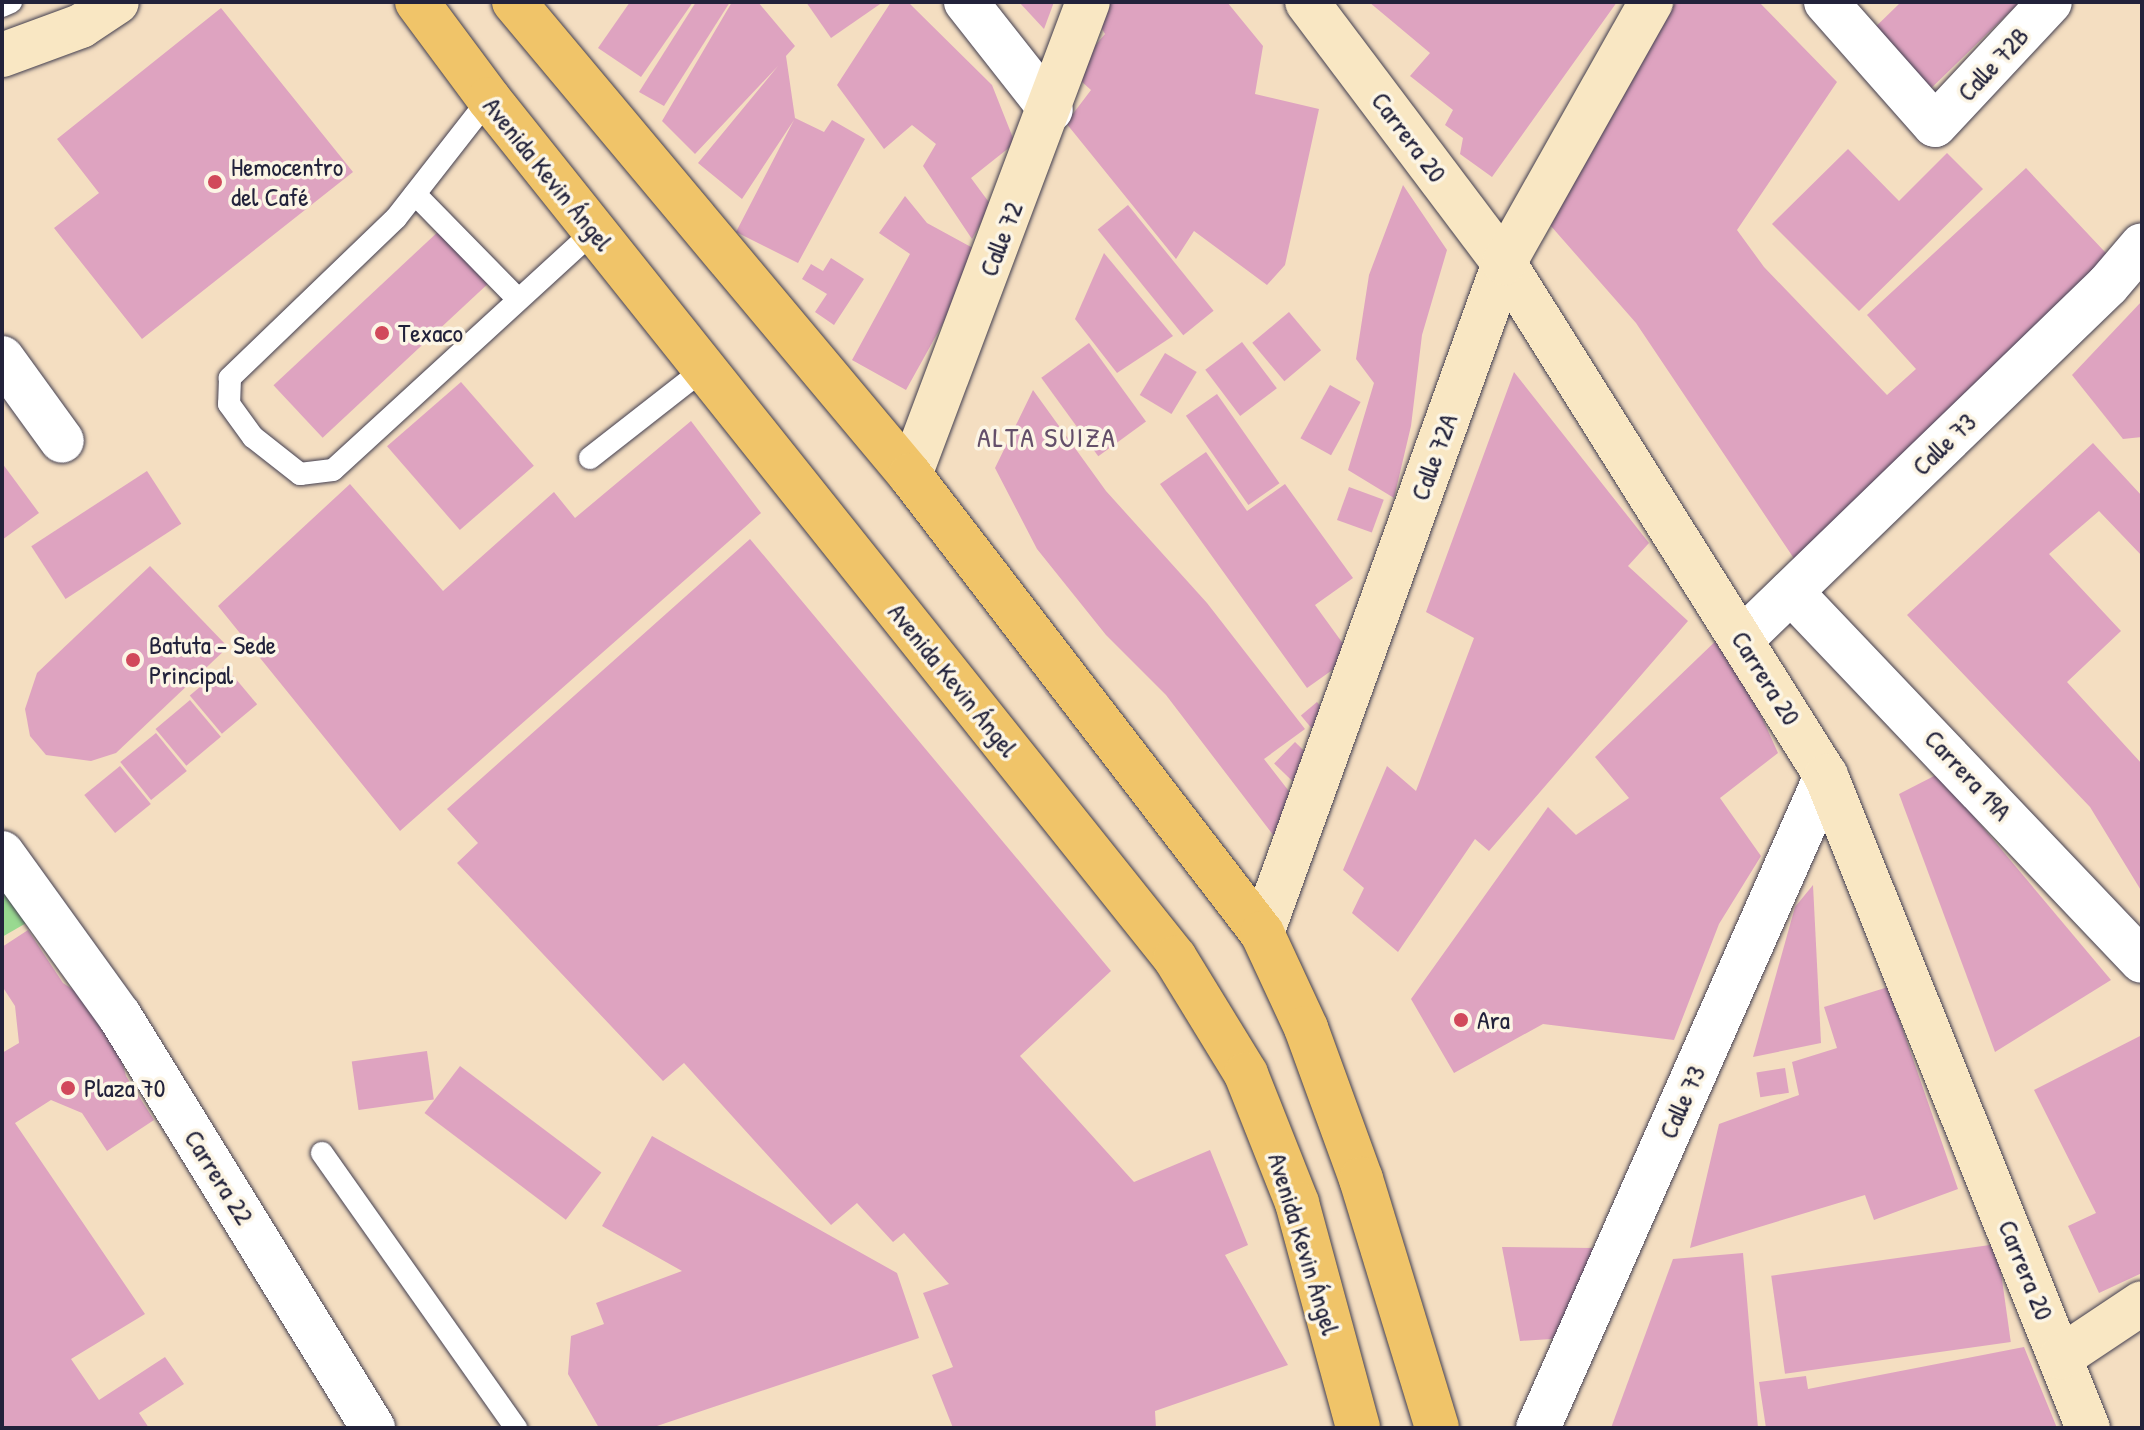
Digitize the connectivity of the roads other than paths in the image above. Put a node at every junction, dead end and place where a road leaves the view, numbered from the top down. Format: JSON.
{"nodes":[{"id":1,"x":11,"y":2,"type":"edge"},
{"id":2,"x":117,"y":2,"type":"edge"},
{"id":3,"x":417,"y":2,"type":"edge"},
{"id":4,"x":514,"y":2,"type":"edge"},
{"id":5,"x":966,"y":2,"type":"edge"},
{"id":6,"x":1088,"y":2,"type":"edge"},
{"id":7,"x":1307,"y":2,"type":"edge"},
{"id":8,"x":1651,"y":2,"type":"edge"},
{"id":9,"x":1826,"y":2,"type":"edge"},
{"id":10,"x":2050,"y":2,"type":"edge"},
{"id":11,"x":2,"y":6,"type":"edge"},
{"id":12,"x":2,"y":55,"type":"edge"},
{"id":13,"x":489,"y":99,"type":"junction"},
{"id":14,"x":1051,"y":110,"type":"junction"},
{"id":15,"x":415,"y":194,"type":"junction"},
{"id":16,"x":594,"y":231,"type":"junction"},
{"id":17,"x":2142,"y":245,"type":"edge"},
{"id":18,"x":1504,"y":263,"type":"junction"},
{"id":19,"x":518,"y":299,"type":"junction"},
{"id":20,"x":2,"y":358,"type":"edge"},
{"id":21,"x":704,"y":369,"type":"junction"},
{"id":22,"x":62,"y":441,"type":"dead end"},
{"id":23,"x":590,"y":458,"type":"dead end"},
{"id":24,"x":910,"y":475,"type":"junction"},
{"id":25,"x":1791,"y":592,"type":"junction"},
{"id":26,"x":1742,"y":639,"type":"junction"},
{"id":27,"x":1826,"y":776,"type":"junction"},
{"id":28,"x":2,"y":853,"type":"edge"},
{"id":29,"x":1262,"y":933,"type":"junction"},
{"id":30,"x":2142,"y":961,"type":"edge"},
{"id":31,"x":322,"y":1153,"type":"dead end"},
{"id":32,"x":2142,"y":1303,"type":"edge"},
{"id":33,"x":2061,"y":1357,"type":"junction"},
{"id":34,"x":373,"y":1428,"type":"edge"},
{"id":35,"x":516,"y":1428,"type":"edge"},
{"id":36,"x":1358,"y":1428,"type":"edge"},
{"id":37,"x":1437,"y":1428,"type":"edge"},
{"id":38,"x":1538,"y":1428,"type":"edge"},
{"id":39,"x":2088,"y":1428,"type":"edge"}],
"edges":[{"from":1,"to":11,"type":"lane"},
{"from":2,"to":12,"type":"street"},
{"from":3,"to":13,"type":"main road","name":"Avenida Kevin Ángel"},
{"from":4,"to":24,"type":"main road"},
{"from":5,"to":14,"type":"street"},
{"from":6,"to":14,"type":"street","name":"Calle 72"},
{"from":7,"to":18,"type":"street","name":"Carrera 20"},
{"from":8,"to":18,"type":"street","name":"Calle 72A"},
{"from":9,"to":10,"type":"street","name":"Calle 72B"},
{"from":13,"to":15,"type":"lane"},
{"from":13,"to":16,"type":"main road","name":"Avenida Kevin Ángel"},
{"from":14,"to":24,"type":"street","name":"Calle 72"},
{"from":15,"to":19,"type":"lane"},
{"from":15,"to":19,"type":"lane"},
{"from":16,"to":19,"type":"lane"},
{"from":16,"to":21,"type":"main road","name":"Avenida Kevin Ángel"},
{"from":17,"to":25,"type":"street","name":"Calle 73"},
{"from":18,"to":26,"type":"street","name":"Carrera 20"},
{"from":18,"to":29,"type":"street","name":"Calle 72A"},
{"from":20,"to":22,"type":"street"},
{"from":21,"to":23,"type":"lane"},
{"from":21,"to":36,"type":"main road","name":"Avenida Kevin Ángel"},
{"from":24,"to":29,"type":"main road"},
{"from":25,"to":26,"type":"street","name":"Calle 73"},
{"from":25,"to":30,"type":"street","name":"Carrera 19A"},
{"from":26,"to":27,"type":"street","name":"Carrera 20"},
{"from":27,"to":33,"type":"street","name":"Carrera 20"},
{"from":27,"to":38,"type":"street","name":"Calle 73"},
{"from":28,"to":34,"type":"street","name":"Carrera 22"},
{"from":29,"to":37,"type":"main road"},
{"from":31,"to":35,"type":"lane"},
{"from":32,"to":33,"type":"street"},
{"from":33,"to":39,"type":"street","name":"Carrera 20"}]}
